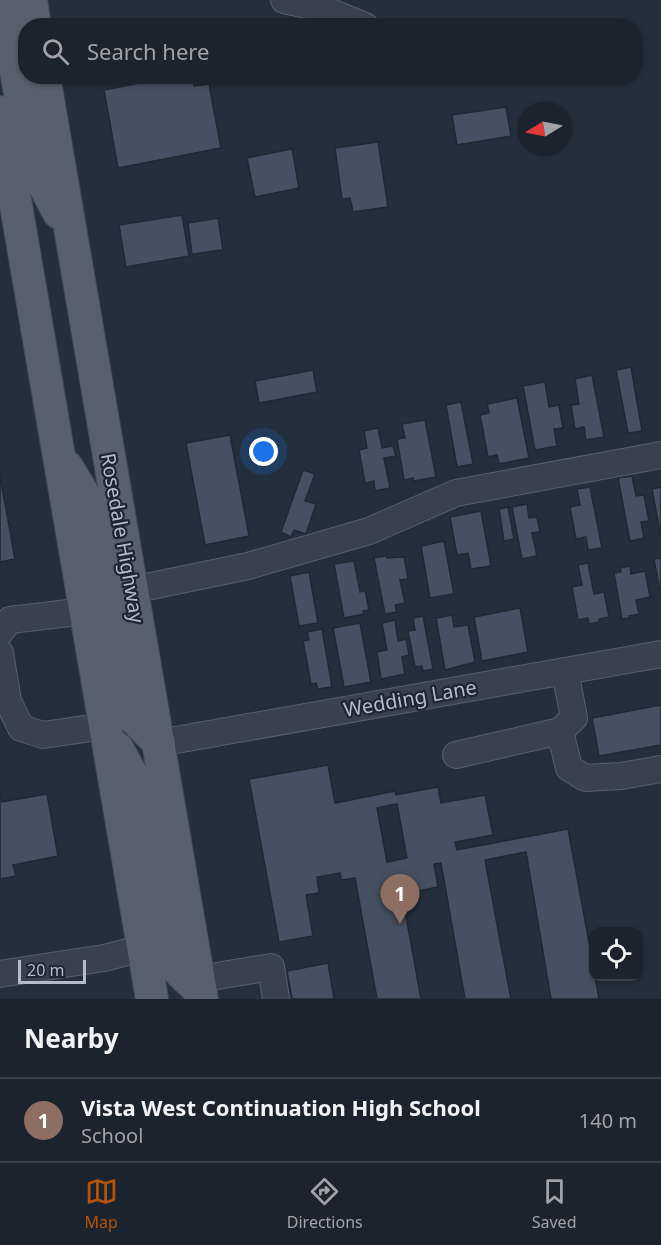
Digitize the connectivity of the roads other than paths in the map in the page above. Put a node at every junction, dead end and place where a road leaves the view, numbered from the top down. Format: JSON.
{"nodes":[{"id":1,"x":3,"y":0,"type":"edge"},
{"id":2,"x":31,"y":0,"type":"edge"},
{"id":3,"x":284,"y":0,"type":"edge"},
{"id":4,"x":34,"y":18,"type":"edge"},
{"id":5,"x":345,"y":18,"type":"edge"},
{"id":6,"x":18,"y":82,"type":"edge"},
{"id":7,"x":18,"y":84,"type":"edge"},
{"id":8,"x":45,"y":84,"type":"edge"},
{"id":9,"x":0,"y":112,"type":"edge"},
{"id":10,"x":72,"y":238,"type":"junction"},
{"id":11,"x":58,"y":453,"type":"junction"},
{"id":12,"x":661,"y":455,"type":"edge"},
{"id":13,"x":132,"y":590,"type":"junction"},
{"id":14,"x":85,"y":611,"type":"junction"},
{"id":15,"x":0,"y":632,"type":"edge"},
{"id":16,"x":0,"y":653,"type":"edge"},
{"id":17,"x":661,"y":654,"type":"edge"},
{"id":18,"x":565,"y":671,"type":"junction"},
{"id":19,"x":105,"y":726,"type":"junction"},
{"id":20,"x":10,"y":729,"type":"edge"},
{"id":21,"x":560,"y":731,"type":"junction"},
{"id":22,"x":159,"y":743,"type":"junction"},
{"id":23,"x":456,"y":755,"type":"dead end"},
{"id":24,"x":661,"y":769,"type":"edge"},
{"id":25,"x":143,"y":948,"type":"junction"},
{"id":26,"x":0,"y":974,"type":"edge"},
{"id":27,"x":201,"y":990,"type":"edge"},
{"id":28,"x":152,"y":999,"type":"edge"},
{"id":29,"x":276,"y":999,"type":"edge"}],
"edges":[{"from":1,"to":6,"type":"main road"},
{"from":2,"to":4,"type":"main road"},
{"from":3,"to":5,"type":"street"},
{"from":7,"to":10,"type":"main road"},
{"from":8,"to":10,"type":"main road","name":"Rosedale Highway"},
{"from":9,"to":11,"type":"main road"},
{"from":10,"to":13,"type":"main road","name":"Rosedale Highway"},
{"from":11,"to":14,"type":"main road"},
{"from":11,"to":22,"type":"main road"},
{"from":12,"to":13,"type":"street"},
{"from":13,"to":22,"type":"main road","name":"Rosedale Highway"},
{"from":14,"to":15,"type":"street"},
{"from":14,"to":19,"type":"main road"},
{"from":16,"to":20,"type":"street"},
{"from":17,"to":18,"type":"street","name":"Wedding Lane"},
{"from":18,"to":21,"type":"street"},
{"from":18,"to":22,"type":"street","name":"Wedding Lane"},
{"from":19,"to":20,"type":"street"},
{"from":19,"to":25,"type":"main road"},
{"from":19,"to":27,"type":"main road"},
{"from":21,"to":23,"type":"street"},
{"from":21,"to":24,"type":"street"},
{"from":22,"to":27,"type":"main road","name":"Rosedale Highway"},
{"from":25,"to":26,"type":"street"},
{"from":25,"to":28,"type":"main road"},
{"from":27,"to":29,"type":"street"}]}
